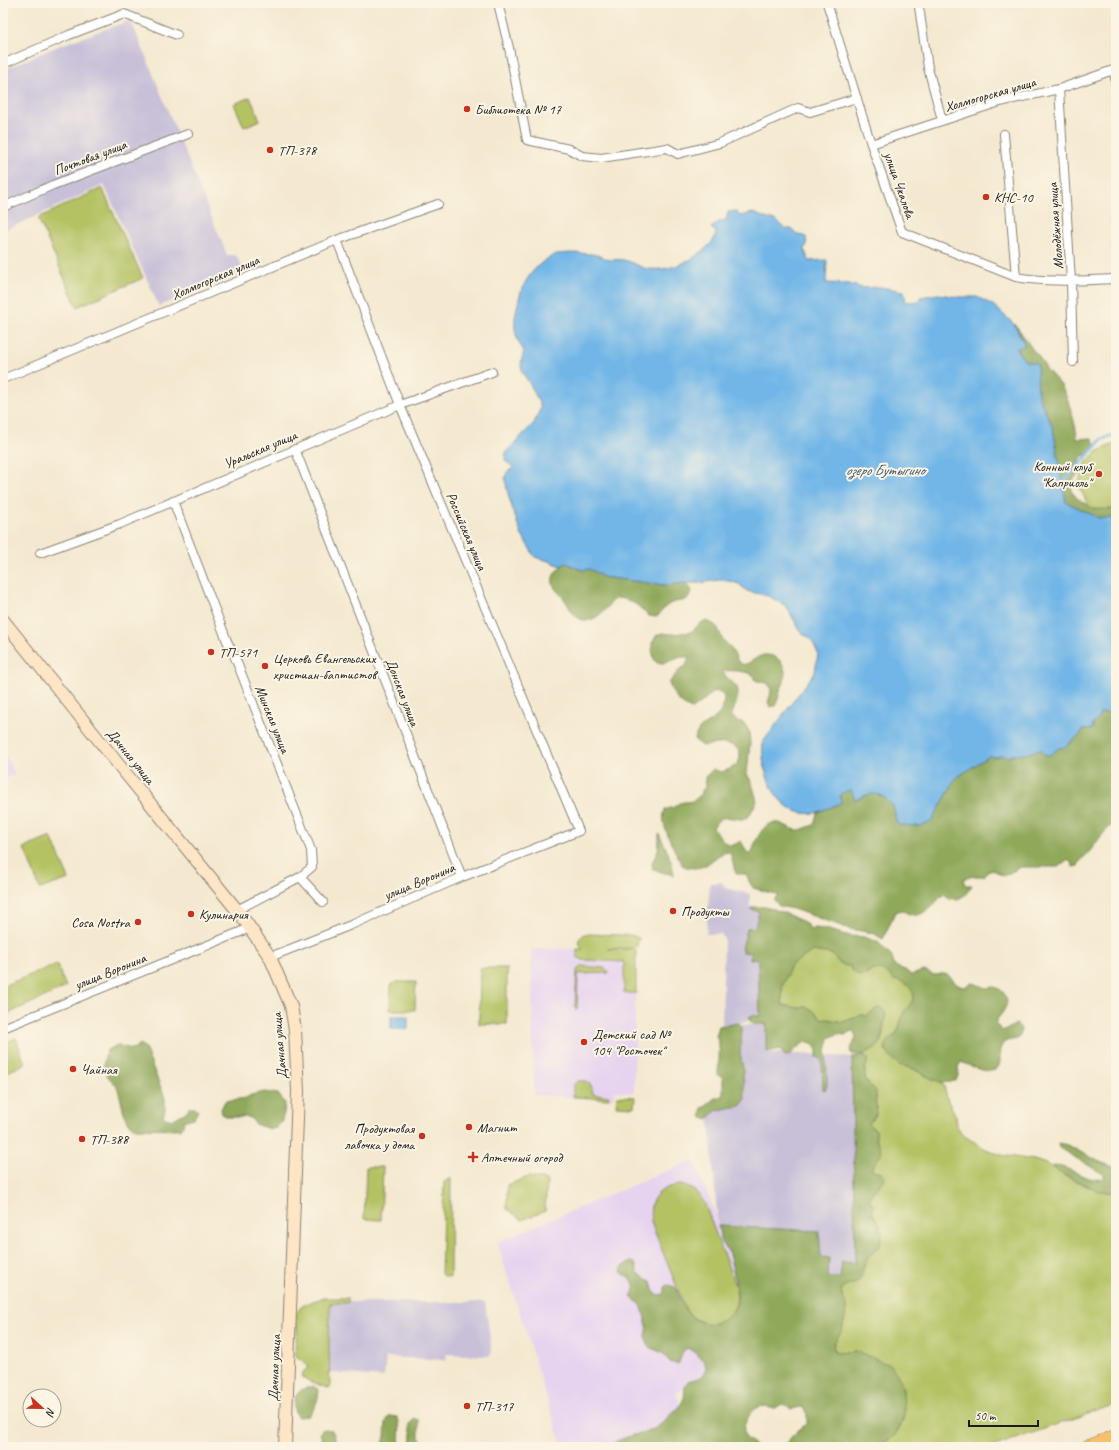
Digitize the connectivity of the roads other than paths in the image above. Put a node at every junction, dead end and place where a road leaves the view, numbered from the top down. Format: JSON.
{"nodes":[{"id":1,"x":498,"y":3,"type":"edge"},
{"id":2,"x":827,"y":3,"type":"edge"},
{"id":3,"x":919,"y":7,"type":"dead end"},
{"id":4,"x":177,"y":35,"type":"dead end"},
{"id":5,"x":3,"y":64,"type":"edge"},
{"id":6,"x":1115,"y":70,"type":"edge"},
{"id":7,"x":1116,"y":86,"type":"edge"},
{"id":8,"x":1059,"y":89,"type":"junction"},
{"id":9,"x":857,"y":98,"type":"junction"},
{"id":10,"x":942,"y":120,"type":"junction"},
{"id":11,"x":188,"y":134,"type":"dead end"},
{"id":12,"x":1004,"y":134,"type":"dead end"},
{"id":13,"x":871,"y":144,"type":"junction"},
{"id":14,"x":438,"y":204,"type":"dead end"},
{"id":15,"x":3,"y":207,"type":"edge"},
{"id":16,"x":337,"y":240,"type":"junction"},
{"id":17,"x":1016,"y":277,"type":"junction"},
{"id":18,"x":1116,"y":279,"type":"edge"},
{"id":19,"x":1071,"y":280,"type":"junction"},
{"id":20,"x":1073,"y":362,"type":"dead end"},
{"id":21,"x":492,"y":372,"type":"dead end"},
{"id":22,"x":3,"y":379,"type":"edge"},
{"id":23,"x":400,"y":405,"type":"junction"},
{"id":24,"x":295,"y":449,"type":"junction"},
{"id":25,"x":173,"y":501,"type":"junction"},
{"id":26,"x":40,"y":553,"type":"dead end"},
{"id":27,"x":3,"y":620,"type":"edge"},
{"id":28,"x":579,"y":831,"type":"joint"},
{"id":29,"x":462,"y":877,"type":"junction"},
{"id":30,"x":300,"y":878,"type":"junction"},
{"id":31,"x":323,"y":902,"type":"dead end"},
{"id":32,"x":237,"y":910,"type":"junction"},
{"id":33,"x":250,"y":928,"type":"junction"},
{"id":34,"x":270,"y":957,"type":"junction"},
{"id":35,"x":3,"y":1028,"type":"edge"},
{"id":36,"x":1116,"y":1436,"type":"edge"},
{"id":37,"x":285,"y":1447,"type":"edge"},
{"id":38,"x":1087,"y":1447,"type":"edge"}],
"edges":[{"from":1,"to":9,"type":"street"},
{"from":2,"to":9,"type":"street","name":"улица Чкалова"},
{"from":3,"to":10,"type":"street"},
{"from":4,"to":5,"type":"street"},
{"from":6,"to":7,"type":"street"},
{"from":6,"to":8,"type":"street","name":"Холмогорская улица"},
{"from":8,"to":10,"type":"street","name":"Холмогорская улица"},
{"from":8,"to":19,"type":"street","name":"Молодёжная улица"},
{"from":9,"to":13,"type":"street","name":"улица Чкалова"},
{"from":10,"to":13,"type":"street","name":"Холмогорская улица"},
{"from":11,"to":15,"type":"street","name":"Почтовая улица"},
{"from":12,"to":17,"type":"street"},
{"from":13,"to":17,"type":"street","name":"улица Чкалова"},
{"from":14,"to":16,"type":"street","name":"Холмогорская улица"},
{"from":16,"to":22,"type":"street","name":"Холмогорская улица"},
{"from":16,"to":23,"type":"street","name":"Российская улица"},
{"from":17,"to":19,"type":"street","name":"улица Чкалова"},
{"from":18,"to":19,"type":"street","name":"улица Чкалова"},
{"from":19,"to":20,"type":"street","name":"Молодёжная улица"},
{"from":21,"to":23,"type":"street","name":"Уральская улица"},
{"from":23,"to":24,"type":"street","name":"Уральская улица"},
{"from":23,"to":28,"type":"street","name":"Российская улица"},
{"from":24,"to":25,"type":"street","name":"Уральская улица"},
{"from":24,"to":29,"type":"street","name":"Донская улица"},
{"from":25,"to":26,"type":"street","name":"Уральская улица"},
{"from":25,"to":30,"type":"street","name":"Минская улица"},
{"from":27,"to":32,"type":"street","name":"Дачная улица"},
{"from":28,"to":29,"type":"street","name":"улица Воронина"},
{"from":29,"to":34,"type":"street","name":"улица Воронина"},
{"from":30,"to":31,"type":"street"},
{"from":30,"to":32,"type":"street"},
{"from":32,"to":33,"type":"street","name":"Дачная улица"},
{"from":33,"to":34,"type":"street","name":"Дачная улица"},
{"from":33,"to":35,"type":"street","name":"улица Воронина"},
{"from":34,"to":37,"type":"street","name":"Дачная улица"},
{"from":36,"to":38,"type":"main road"}]}
